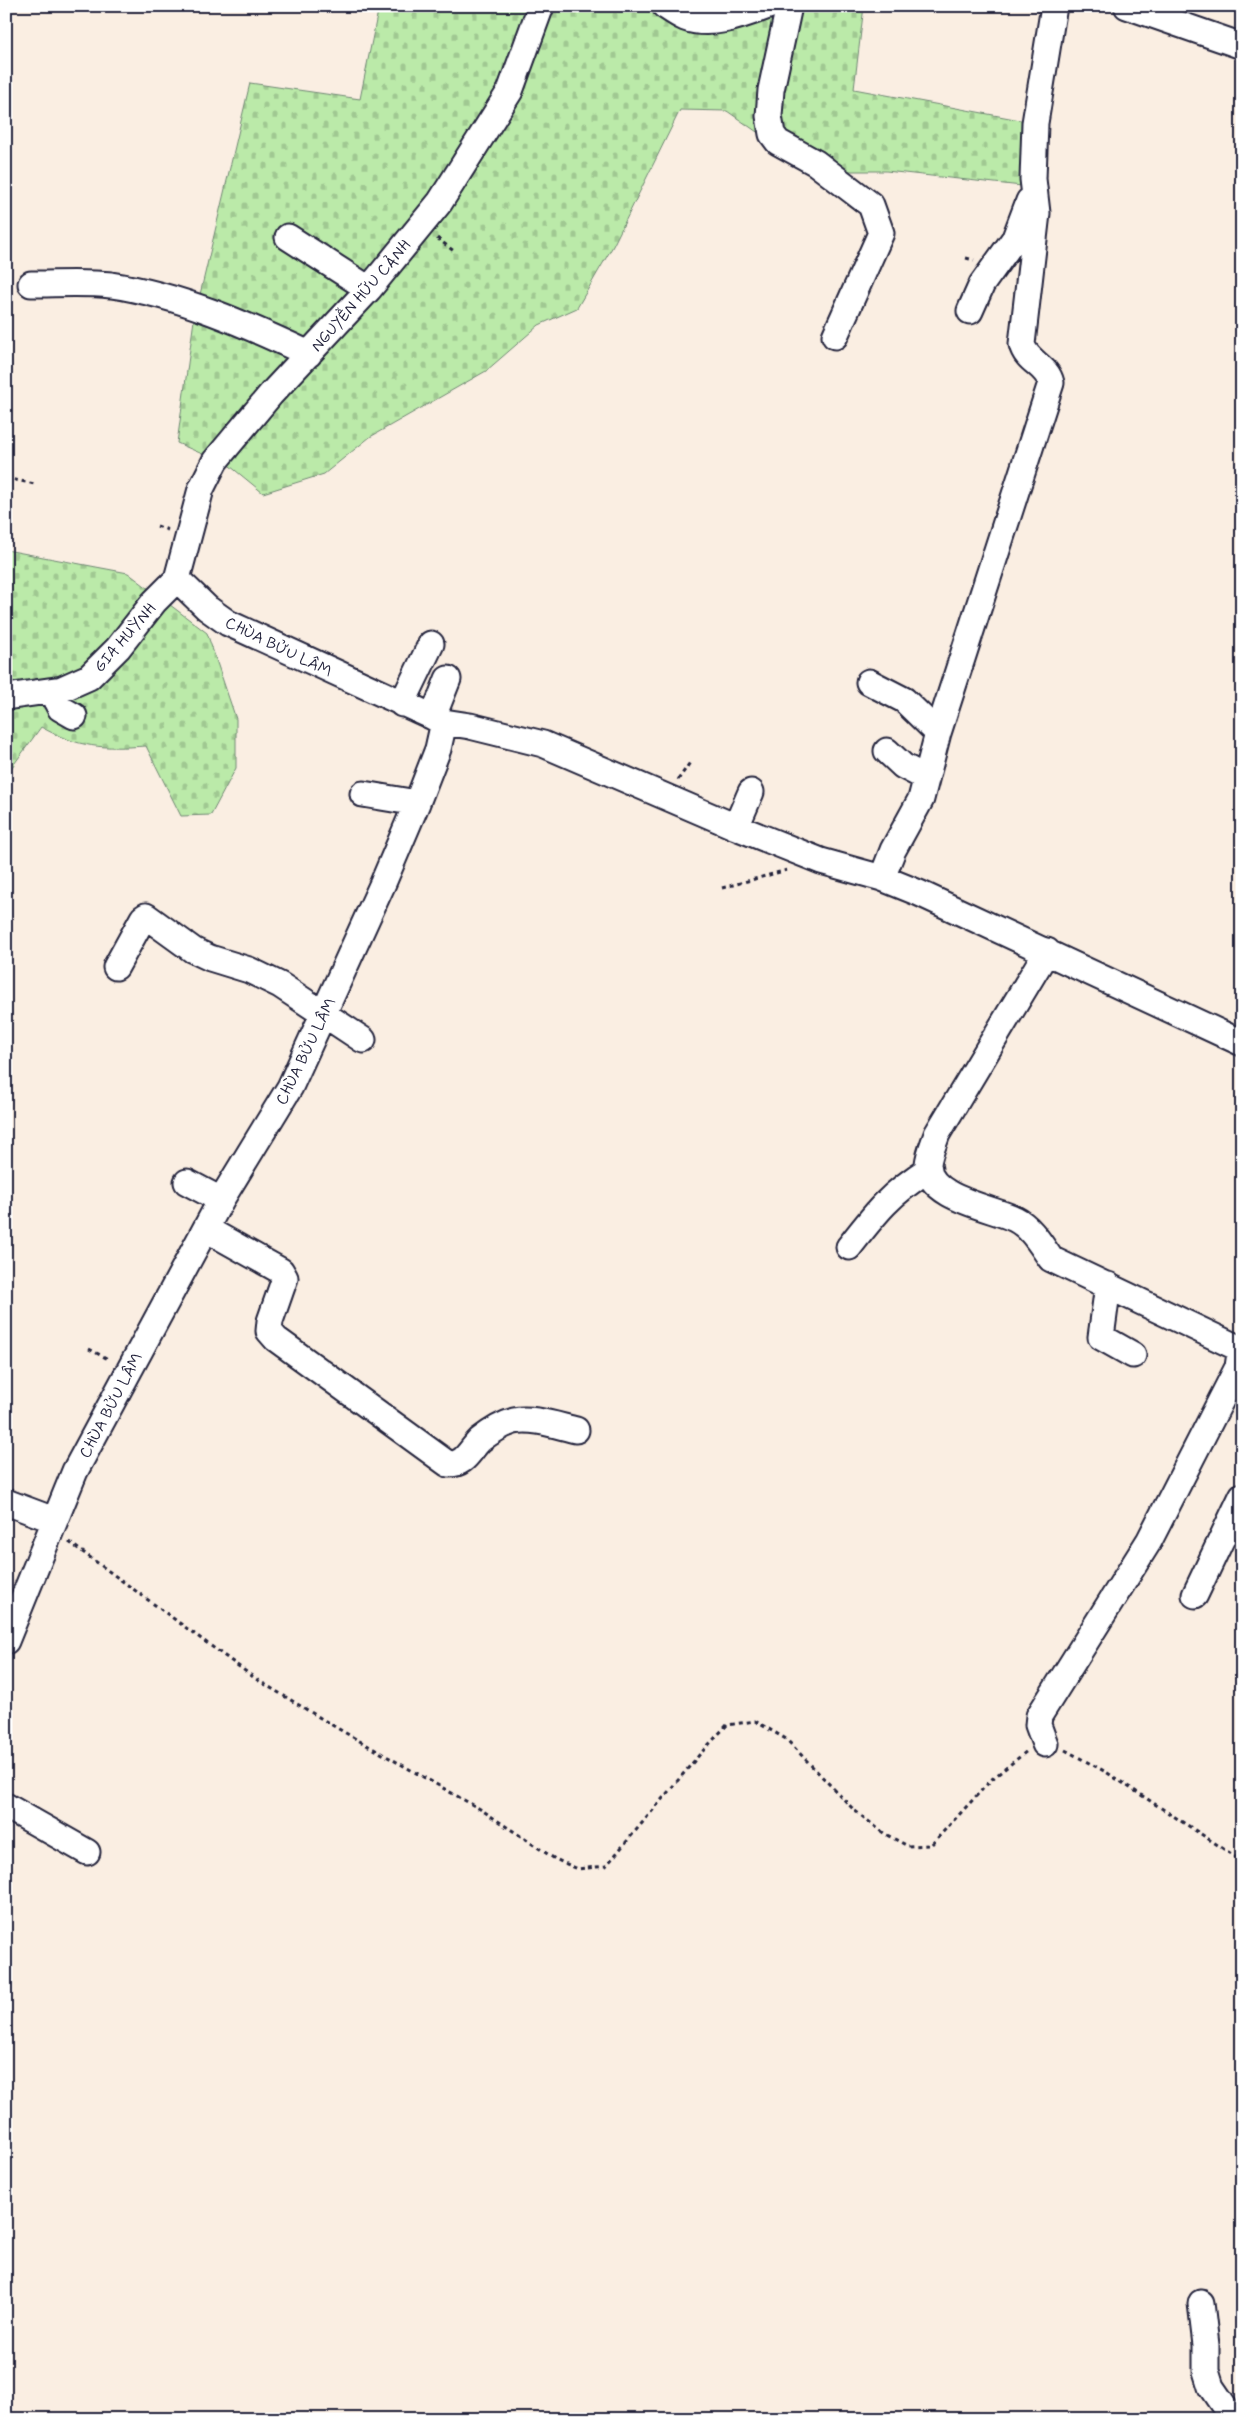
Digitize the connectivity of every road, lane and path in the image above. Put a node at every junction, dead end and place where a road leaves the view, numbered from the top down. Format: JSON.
{"nodes":[{"id":1,"x":541,"y":6,"type":"edge"},
{"id":2,"x":665,"y":6,"type":"edge"},
{"id":3,"x":768,"y":6,"type":"edge"},
{"id":4,"x":789,"y":6,"type":"edge"},
{"id":5,"x":1054,"y":6,"type":"edge"},
{"id":6,"x":1127,"y":6,"type":"edge"},
{"id":7,"x":1242,"y":46,"type":"edge"},
{"id":8,"x":1035,"y":187,"type":"junction"},
{"id":9,"x":288,"y":237,"type":"dead end"},
{"id":10,"x":31,"y":284,"type":"dead end"},
{"id":11,"x":369,"y":289,"type":"junction"},
{"id":12,"x":970,"y":311,"type":"dead end"},
{"id":13,"x":835,"y":336,"type":"dead end"},
{"id":14,"x":309,"y":354,"type":"junction"},
{"id":15,"x":6,"y":478,"type":"edge"},
{"id":16,"x":35,"y":484,"type":"dead end"},
{"id":17,"x":177,"y":579,"type":"junction"},
{"id":18,"x":431,"y":644,"type":"dead end"},
{"id":19,"x":448,"y":679,"type":"dead end"},
{"id":20,"x":869,"y":682,"type":"dead end"},
{"id":21,"x":50,"y":691,"type":"junction"},
{"id":22,"x":6,"y":697,"type":"edge"},
{"id":23,"x":402,"y":704,"type":"junction"},
{"id":24,"x":74,"y":716,"type":"dead end"},
{"id":25,"x":438,"y":720,"type":"junction"},
{"id":26,"x":938,"y":733,"type":"junction"},
{"id":27,"x":887,"y":751,"type":"dead end"},
{"id":28,"x":926,"y":778,"type":"junction"},
{"id":29,"x":751,"y":792,"type":"dead end"},
{"id":30,"x":363,"y":794,"type":"dead end"},
{"id":31,"x":417,"y":803,"type":"junction"},
{"id":32,"x":736,"y":827,"type":"junction"},
{"id":33,"x":821,"y":861,"type":"junction"},
{"id":34,"x":882,"y":878,"type":"junction"},
{"id":35,"x":722,"y":888,"type":"dead end"},
{"id":36,"x":1047,"y":950,"type":"junction"},
{"id":37,"x":116,"y":967,"type":"dead end"},
{"id":38,"x":323,"y":1015,"type":"junction"},
{"id":39,"x":363,"y":1040,"type":"dead end"},
{"id":40,"x":1242,"y":1043,"type":"edge"},
{"id":41,"x":929,"y":1169,"type":"junction"},
{"id":42,"x":187,"y":1182,"type":"dead end"},
{"id":43,"x":221,"y":1200,"type":"junction"},
{"id":44,"x":206,"y":1229,"type":"junction"},
{"id":45,"x":849,"y":1247,"type":"dead end"},
{"id":46,"x":1108,"y":1285,"type":"junction"},
{"id":47,"x":1133,"y":1355,"type":"dead end"},
{"id":48,"x":576,"y":1430,"type":"dead end"},
{"id":49,"x":1242,"y":1496,"type":"edge"},
{"id":50,"x":6,"y":1502,"type":"edge"},
{"id":51,"x":52,"y":1524,"type":"junction"},
{"id":52,"x":1195,"y":1594,"type":"dead end"},
{"id":53,"x":6,"y":1641,"type":"edge"},
{"id":54,"x":1045,"y":1744,"type":"junction"},
{"id":55,"x":6,"y":1806,"type":"edge"},
{"id":56,"x":87,"y":1852,"type":"dead end"},
{"id":57,"x":1242,"y":1857,"type":"edge"},
{"id":58,"x":1201,"y":2303,"type":"dead end"},
{"id":59,"x":1232,"y":2419,"type":"edge"}],
"edges":[{"from":1,"to":11,"type":"street","name":"NGUYỄN HỮU CẢNH"},
{"from":2,"to":3,"type":"street"},
{"from":4,"to":13,"type":"street"},
{"from":5,"to":8,"type":"street"},
{"from":6,"to":7,"type":"street"},
{"from":8,"to":12,"type":"street"},
{"from":8,"to":26,"type":"street"},
{"from":9,"to":11,"type":"street"},
{"from":10,"to":14,"type":"street"},
{"from":11,"to":14,"type":"street","name":"NGUYỄN HỮU CẢNH"},
{"from":14,"to":17,"type":"street","name":"NGUYỄN HỮU CẢNH"},
{"from":15,"to":16,"type":"path"},
{"from":17,"to":21,"type":"street","name":"GIA HUỲNH"},
{"from":17,"to":23,"type":"street","name":"CHÙA BỬU LÂM"},
{"from":18,"to":23,"type":"street"},
{"from":19,"to":25,"type":"street"},
{"from":20,"to":26,"type":"street"},
{"from":21,"to":22,"type":"street","name":"GIA HUỲNH"},
{"from":21,"to":24,"type":"street"},
{"from":23,"to":25,"type":"street","name":"CHÙA BỬU LÂM"},
{"from":25,"to":31,"type":"street","name":"CHÙA BỬU LÂM"},
{"from":25,"to":32,"type":"street"},
{"from":26,"to":28,"type":"street"},
{"from":27,"to":28,"type":"street"},
{"from":28,"to":34,"type":"street"},
{"from":29,"to":32,"type":"street"},
{"from":30,"to":31,"type":"street"},
{"from":31,"to":38,"type":"street","name":"CHÙA BỬU LÂM"},
{"from":32,"to":33,"type":"street"},
{"from":33,"to":34,"type":"street"},
{"from":33,"to":35,"type":"path"},
{"from":34,"to":36,"type":"street"},
{"from":36,"to":40,"type":"street"},
{"from":36,"to":41,"type":"street"},
{"from":37,"to":38,"type":"street"},
{"from":38,"to":39,"type":"street"},
{"from":38,"to":43,"type":"street","name":"CHÙA BỬU LÂM"},
{"from":41,"to":45,"type":"street"},
{"from":41,"to":46,"type":"street"},
{"from":42,"to":43,"type":"street"},
{"from":43,"to":44,"type":"street","name":"CHÙA BỬU LÂM"},
{"from":44,"to":48,"type":"street"},
{"from":44,"to":51,"type":"street","name":"CHÙA BỬU LÂM"},
{"from":46,"to":47,"type":"street"},
{"from":46,"to":54,"type":"street"},
{"from":49,"to":52,"type":"street"},
{"from":50,"to":51,"type":"street"},
{"from":51,"to":53,"type":"street","name":"CHÙA BỬU LÂM"},
{"from":51,"to":54,"type":"path"},
{"from":54,"to":57,"type":"path"},
{"from":55,"to":56,"type":"street"},
{"from":58,"to":59,"type":"street"}]}
